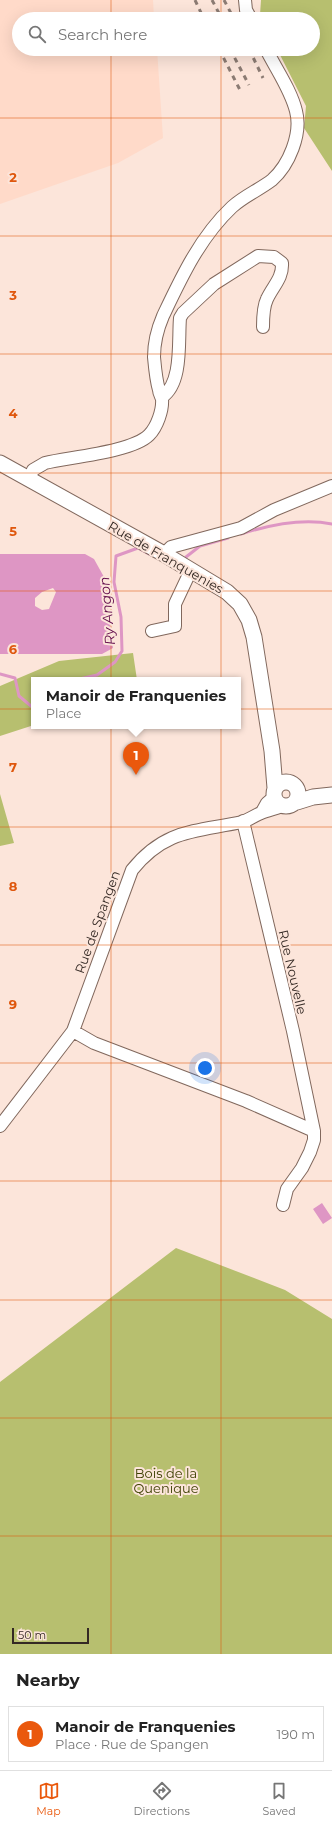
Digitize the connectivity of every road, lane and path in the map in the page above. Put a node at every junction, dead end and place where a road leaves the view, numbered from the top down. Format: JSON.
{"nodes":[{"id":1,"x":245,"y":0,"type":"edge"},
{"id":2,"x":254,"y":0,"type":"edge"},
{"id":3,"x":247,"y":12,"type":"edge"},
{"id":4,"x":252,"y":12,"type":"edge"},
{"id":5,"x":269,"y":56,"type":"edge"},
{"id":6,"x":263,"y":327,"type":"dead end"},
{"id":7,"x":162,"y":397,"type":"junction"},
{"id":8,"x":0,"y":463,"type":"edge"},
{"id":9,"x":29,"y":479,"type":"junction"},
{"id":10,"x":332,"y":486,"type":"edge"},
{"id":11,"x":164,"y":554,"type":"junction"},
{"id":12,"x":191,"y":570,"type":"junction"},
{"id":13,"x":152,"y":631,"type":"dead end"},
{"id":14,"x":272,"y":751,"type":"junction"},
{"id":15,"x":295,"y":791,"type":"junction"},
{"id":16,"x":332,"y":795,"type":"edge"},
{"id":17,"x":277,"y":797,"type":"junction"},
{"id":18,"x":243,"y":821,"type":"junction"},
{"id":19,"x":72,"y":1032,"type":"junction"},
{"id":20,"x":0,"y":1126,"type":"edge"},
{"id":21,"x":314,"y":1130,"type":"junction"},
{"id":22,"x":283,"y":1205,"type":"dead end"}],
"edges":[{"from":1,"to":3,"type":"street"},
{"from":2,"to":4,"type":"street"},
{"from":5,"to":7,"type":"street"},
{"from":6,"to":7,"type":"street"},
{"from":7,"to":9,"type":"street"},
{"from":8,"to":9,"type":"street","name":"Rue de Franquenies"},
{"from":9,"to":11,"type":"street","name":"Rue de Franquenies"},
{"from":10,"to":11,"type":"street"},
{"from":11,"to":12,"type":"street","name":"Rue de Franquenies"},
{"from":12,"to":13,"type":"street"},
{"from":12,"to":14,"type":"street","name":"Rue de Franquenies"},
{"from":14,"to":15,"type":"street","name":"Rue de Franquenies"},
{"from":14,"to":17,"type":"street","name":"Rue de Franquenies"},
{"from":15,"to":16,"type":"street"},
{"from":15,"to":17,"type":"street"},
{"from":15,"to":17,"type":"street"},
{"from":17,"to":18,"type":"street","name":"Rue de Spangen"},
{"from":18,"to":19,"type":"street","name":"Rue de Spangen"},
{"from":18,"to":21,"type":"street","name":"Rue Nouvelle"},
{"from":19,"to":20,"type":"street","name":"Rue de Spangen"},
{"from":19,"to":21,"type":"street"},
{"from":21,"to":22,"type":"street"}]}
